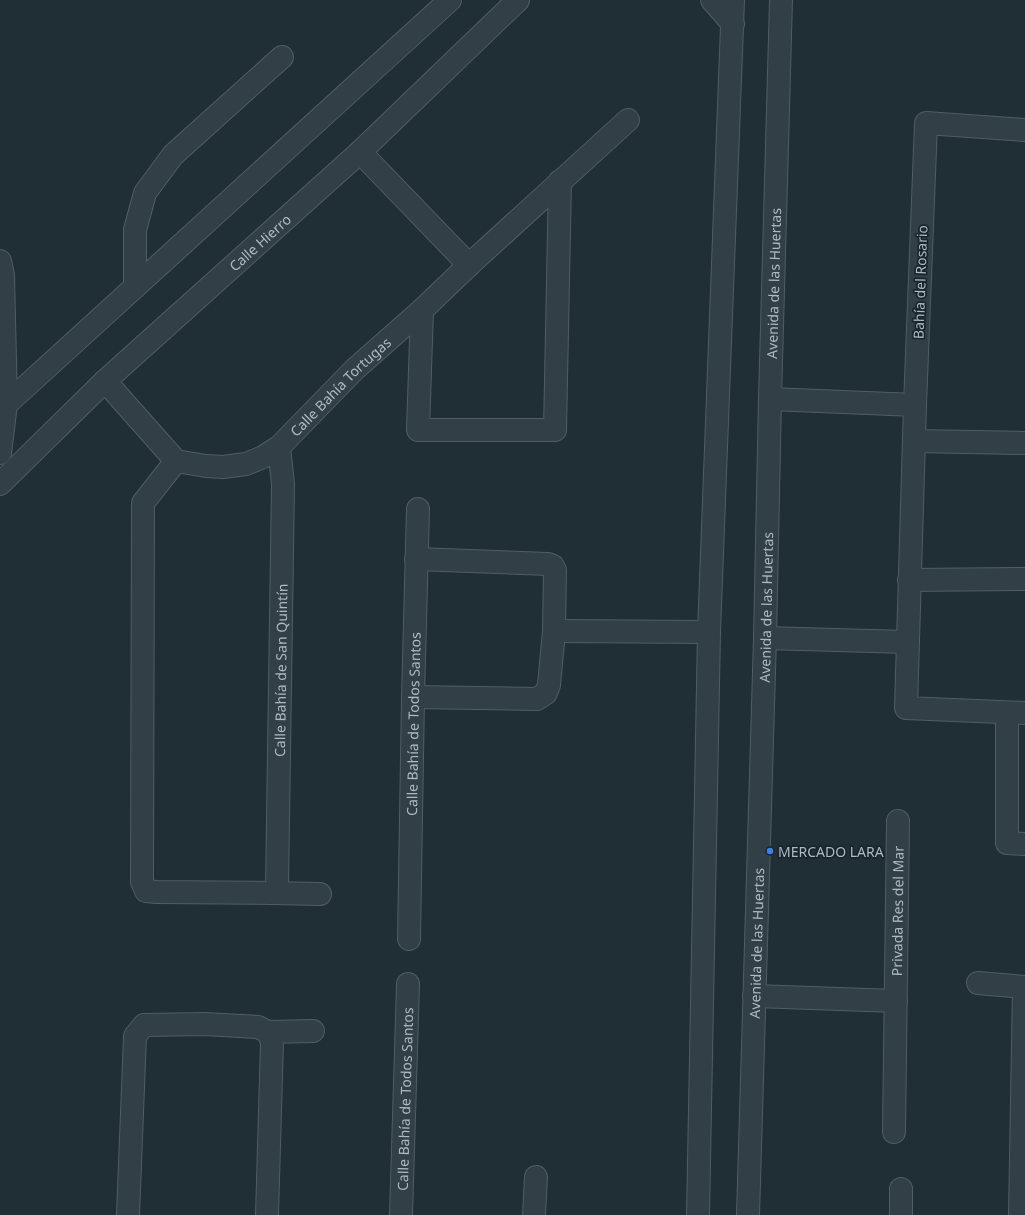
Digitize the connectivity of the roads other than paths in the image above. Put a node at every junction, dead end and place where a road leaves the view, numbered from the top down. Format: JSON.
{"nodes":[{"id":1,"x":450,"y":0,"type":"edge"},
{"id":2,"x":518,"y":0,"type":"edge"},
{"id":3,"x":712,"y":0,"type":"edge"},
{"id":4,"x":733,"y":0,"type":"edge"},
{"id":5,"x":781,"y":0,"type":"edge"},
{"id":6,"x":733,"y":24,"type":"junction"},
{"id":7,"x":282,"y":57,"type":"dead end"},
{"id":8,"x":628,"y":120,"type":"dead end"},
{"id":9,"x":1025,"y":130,"type":"edge"},
{"id":10,"x":360,"y":152,"type":"junction"},
{"id":11,"x":560,"y":181,"type":"junction"},
{"id":12,"x":469,"y":265,"type":"junction"},
{"id":13,"x":1,"y":271,"type":"edge"},
{"id":14,"x":135,"y":286,"type":"junction"},
{"id":15,"x":422,"y":310,"type":"junction"},
{"id":16,"x":105,"y":381,"type":"junction"},
{"id":17,"x":770,"y":399,"type":"junction"},
{"id":18,"x":915,"y":405,"type":"junction"},
{"id":19,"x":3,"y":407,"type":"edge"},
{"id":20,"x":914,"y":441,"type":"junction"},
{"id":21,"x":1025,"y":443,"type":"edge"},
{"id":22,"x":279,"y":447,"type":"junction"},
{"id":23,"x":0,"y":453,"type":"edge"},
{"id":24,"x":176,"y":461,"type":"junction"},
{"id":25,"x":0,"y":484,"type":"edge"},
{"id":26,"x":418,"y":509,"type":"dead end"},
{"id":27,"x":416,"y":559,"type":"junction"},
{"id":28,"x":1025,"y":579,"type":"edge"},
{"id":29,"x":909,"y":580,"type":"junction"},
{"id":30,"x":554,"y":631,"type":"junction"},
{"id":31,"x":709,"y":632,"type":"junction"},
{"id":32,"x":765,"y":638,"type":"junction"},
{"id":33,"x":907,"y":642,"type":"junction"},
{"id":34,"x":413,"y":698,"type":"junction"},
{"id":35,"x":1016,"y":713,"type":"edge"},
{"id":36,"x":898,"y":821,"type":"dead end"},
{"id":37,"x":1016,"y":843,"type":"edge"},
{"id":38,"x":273,"y":893,"type":"junction"},
{"id":39,"x":320,"y":894,"type":"dead end"},
{"id":40,"x":409,"y":939,"type":"dead end"},
{"id":41,"x":978,"y":983,"type":"dead end"},
{"id":42,"x":408,"y":984,"type":"dead end"},
{"id":43,"x":1024,"y":987,"type":"edge"},
{"id":44,"x":754,"y":996,"type":"junction"},
{"id":45,"x":896,"y":1001,"type":"junction"},
{"id":46,"x":313,"y":1031,"type":"dead end"},
{"id":47,"x":268,"y":1032,"type":"junction"},
{"id":48,"x":894,"y":1132,"type":"dead end"},
{"id":49,"x":536,"y":1177,"type":"dead end"},
{"id":50,"x":901,"y":1189,"type":"dead end"},
{"id":51,"x":128,"y":1215,"type":"edge"},
{"id":52,"x":267,"y":1215,"type":"edge"},
{"id":53,"x":401,"y":1215,"type":"edge"},
{"id":54,"x":534,"y":1215,"type":"edge"},
{"id":55,"x":698,"y":1215,"type":"edge"},
{"id":56,"x":748,"y":1215,"type":"edge"},
{"id":57,"x":901,"y":1215,"type":"edge"},
{"id":58,"x":1020,"y":1215,"type":"edge"}],
"edges":[{"from":1,"to":14,"type":"street"},
{"from":2,"to":10,"type":"street","name":"Calle Hierro"},
{"from":3,"to":6,"type":"street"},
{"from":4,"to":6,"type":"street"},
{"from":5,"to":17,"type":"street","name":"Avenida de las Huertas"},
{"from":6,"to":31,"type":"street"},
{"from":7,"to":14,"type":"street"},
{"from":8,"to":11,"type":"street","name":"Calle Bahía Tortugas"},
{"from":9,"to":18,"type":"street","name":"Bahía del Rosario"},
{"from":10,"to":12,"type":"street"},
{"from":10,"to":16,"type":"street","name":"Calle Hierro"},
{"from":11,"to":12,"type":"street","name":"Calle Bahía Tortugas"},
{"from":11,"to":15,"type":"street"},
{"from":12,"to":15,"type":"street","name":"Calle Bahía Tortugas"},
{"from":13,"to":19,"type":"street"},
{"from":14,"to":19,"type":"street"},
{"from":15,"to":22,"type":"street","name":"Calle Bahía Tortugas"},
{"from":16,"to":24,"type":"street"},
{"from":16,"to":25,"type":"street","name":"Calle Hierro"},
{"from":17,"to":18,"type":"street"},
{"from":17,"to":32,"type":"street","name":"Avenida de las Huertas"},
{"from":18,"to":20,"type":"street","name":"Bahía del Rosario"},
{"from":19,"to":23,"type":"street"},
{"from":20,"to":21,"type":"street"},
{"from":20,"to":29,"type":"street","name":"Bahía del Rosario"},
{"from":22,"to":24,"type":"street","name":"Calle Bahía Tortugas"},
{"from":22,"to":38,"type":"street","name":"Calle Bahía de San Quintín"},
{"from":24,"to":38,"type":"street"},
{"from":26,"to":27,"type":"street","name":"Calle Bahía de Todos Santos"},
{"from":27,"to":30,"type":"street"},
{"from":27,"to":34,"type":"street","name":"Calle Bahía de Todos Santos"},
{"from":28,"to":29,"type":"street"},
{"from":29,"to":33,"type":"street","name":"Bahía del Rosario"},
{"from":30,"to":31,"type":"street"},
{"from":30,"to":34,"type":"street"},
{"from":31,"to":55,"type":"street"},
{"from":32,"to":33,"type":"street"},
{"from":32,"to":44,"type":"street","name":"Avenida de las Huertas"},
{"from":33,"to":35,"type":"street","name":"Bahía del Rosario"},
{"from":34,"to":40,"type":"street","name":"Calle Bahía de Todos Santos"},
{"from":35,"to":37,"type":"street"},
{"from":36,"to":45,"type":"street","name":"Privada Res del Mar"},
{"from":38,"to":39,"type":"street"},
{"from":41,"to":43,"type":"street"},
{"from":42,"to":53,"type":"street","name":"Calle Bahía de Todos Santos"},
{"from":43,"to":58,"type":"street"},
{"from":44,"to":45,"type":"street"},
{"from":44,"to":56,"type":"street","name":"Avenida de las Huertas"},
{"from":45,"to":48,"type":"street","name":"Privada Res del Mar"},
{"from":46,"to":47,"type":"street"},
{"from":47,"to":51,"type":"street"},
{"from":47,"to":52,"type":"street"},
{"from":49,"to":54,"type":"street"},
{"from":50,"to":57,"type":"street"}]}
